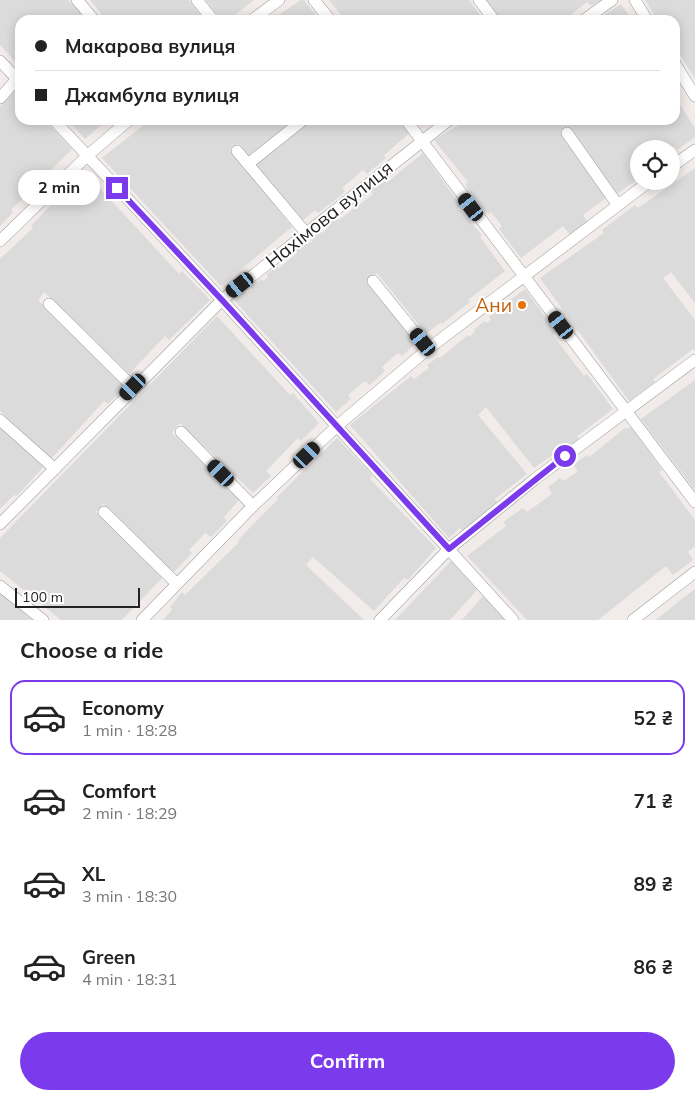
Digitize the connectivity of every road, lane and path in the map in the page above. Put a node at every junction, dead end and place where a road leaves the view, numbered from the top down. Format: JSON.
{"nodes":[{"id":1,"x":77,"y":0,"type":"edge"},
{"id":2,"x":196,"y":0,"type":"edge"},
{"id":3,"x":279,"y":0,"type":"edge"},
{"id":4,"x":314,"y":0,"type":"edge"},
{"id":5,"x":479,"y":0,"type":"edge"},
{"id":6,"x":612,"y":0,"type":"edge"},
{"id":7,"x":635,"y":0,"type":"edge"},
{"id":8,"x":90,"y":15,"type":"edge"},
{"id":9,"x":209,"y":15,"type":"edge"},
{"id":10,"x":259,"y":15,"type":"edge"},
{"id":11,"x":326,"y":15,"type":"edge"},
{"id":12,"x":490,"y":15,"type":"edge"},
{"id":13,"x":591,"y":15,"type":"edge"},
{"id":14,"x":644,"y":15,"type":"edge"},
{"id":15,"x":0,"y":61,"type":"edge"},
{"id":16,"x":680,"y":72,"type":"edge"},
{"id":17,"x":15,"y":77,"type":"edge"},
{"id":18,"x":15,"y":85,"type":"edge"},
{"id":19,"x":695,"y":96,"type":"edge"},
{"id":20,"x":0,"y":98,"type":"edge"},
{"id":21,"x":59,"y":125,"type":"edge"},
{"id":22,"x":124,"y":125,"type":"edge"},
{"id":23,"x":297,"y":125,"type":"edge"},
{"id":24,"x":410,"y":125,"type":"edge"},
{"id":25,"x":443,"y":125,"type":"edge"},
{"id":26,"x":567,"y":133,"type":"dead end"},
{"id":27,"x":422,"y":141,"type":"junction"},
{"id":28,"x":237,"y":150,"type":"dead end"},
{"id":29,"x":695,"y":150,"type":"edge"},
{"id":30,"x":87,"y":156,"type":"junction"},
{"id":31,"x":680,"y":160,"type":"edge"},
{"id":32,"x":248,"y":164,"type":"junction"},
{"id":33,"x":637,"y":190,"type":"edge"},
{"id":34,"x":617,"y":204,"type":"junction"},
{"id":35,"x":306,"y":233,"type":"junction"},
{"id":36,"x":0,"y":241,"type":"edge"},
{"id":37,"x":523,"y":276,"type":"junction"},
{"id":38,"x":373,"y":281,"type":"dead end"},
{"id":39,"x":222,"y":300,"type":"junction"},
{"id":40,"x":48,"y":304,"type":"dead end"},
{"id":41,"x":428,"y":349,"type":"junction"},
{"id":42,"x":695,"y":360,"type":"edge"},
{"id":43,"x":133,"y":387,"type":"junction"},
{"id":44,"x":625,"y":411,"type":"junction"},
{"id":45,"x":0,"y":420,"type":"edge"},
{"id":46,"x":336,"y":426,"type":"junction"},
{"id":47,"x":180,"y":432,"type":"dead end"},
{"id":48,"x":54,"y":469,"type":"junction"},
{"id":49,"x":695,"y":502,"type":"edge"},
{"id":50,"x":253,"y":506,"type":"junction"},
{"id":51,"x":104,"y":512,"type":"dead end"},
{"id":52,"x":0,"y":524,"type":"edge"},
{"id":53,"x":449,"y":549,"type":"junction"},
{"id":54,"x":695,"y":572,"type":"edge"},
{"id":55,"x":177,"y":584,"type":"junction"},
{"id":56,"x":0,"y":586,"type":"edge"},
{"id":57,"x":43,"y":620,"type":"edge"},
{"id":58,"x":142,"y":620,"type":"edge"},
{"id":59,"x":380,"y":620,"type":"edge"},
{"id":60,"x":514,"y":620,"type":"edge"},
{"id":61,"x":634,"y":620,"type":"edge"}],
"edges":[{"from":1,"to":8,"type":"street"},
{"from":2,"to":9,"type":"street"},
{"from":3,"to":10,"type":"street"},
{"from":4,"to":11,"type":"street"},
{"from":5,"to":12,"type":"street"},
{"from":6,"to":13,"type":"street"},
{"from":7,"to":14,"type":"street"},
{"from":15,"to":17,"type":"street"},
{"from":16,"to":19,"type":"street"},
{"from":18,"to":20,"type":"street"},
{"from":21,"to":30,"type":"street"},
{"from":22,"to":30,"type":"street"},
{"from":23,"to":32,"type":"street"},
{"from":24,"to":27,"type":"street"},
{"from":25,"to":27,"type":"street","name":"Нахімова вулиця"},
{"from":26,"to":34,"type":"street"},
{"from":27,"to":35,"type":"street","name":"Нахімова вулиця"},
{"from":27,"to":37,"type":"street"},
{"from":28,"to":32,"type":"street"},
{"from":29,"to":31,"type":"street"},
{"from":30,"to":36,"type":"street"},
{"from":30,"to":39,"type":"street"},
{"from":32,"to":35,"type":"street"},
{"from":33,"to":34,"type":"street"},
{"from":34,"to":37,"type":"street"},
{"from":35,"to":39,"type":"street","name":"Нахімова вулиця"},
{"from":37,"to":41,"type":"street"},
{"from":37,"to":44,"type":"street"},
{"from":38,"to":41,"type":"street"},
{"from":39,"to":43,"type":"street","name":"Нахімова вулиця"},
{"from":39,"to":46,"type":"street"},
{"from":40,"to":43,"type":"street"},
{"from":41,"to":46,"type":"street"},
{"from":42,"to":44,"type":"street"},
{"from":43,"to":48,"type":"street","name":"Нахімова вулиця"},
{"from":44,"to":49,"type":"street"},
{"from":44,"to":53,"type":"street"},
{"from":45,"to":48,"type":"street"},
{"from":46,"to":50,"type":"street"},
{"from":46,"to":53,"type":"street"},
{"from":47,"to":50,"type":"street"},
{"from":48,"to":52,"type":"street","name":"Нахімова вулиця"},
{"from":50,"to":55,"type":"street"},
{"from":51,"to":55,"type":"street"},
{"from":53,"to":59,"type":"street"},
{"from":53,"to":60,"type":"street"},
{"from":54,"to":61,"type":"street"},
{"from":55,"to":58,"type":"street"},
{"from":56,"to":57,"type":"street"}]}
